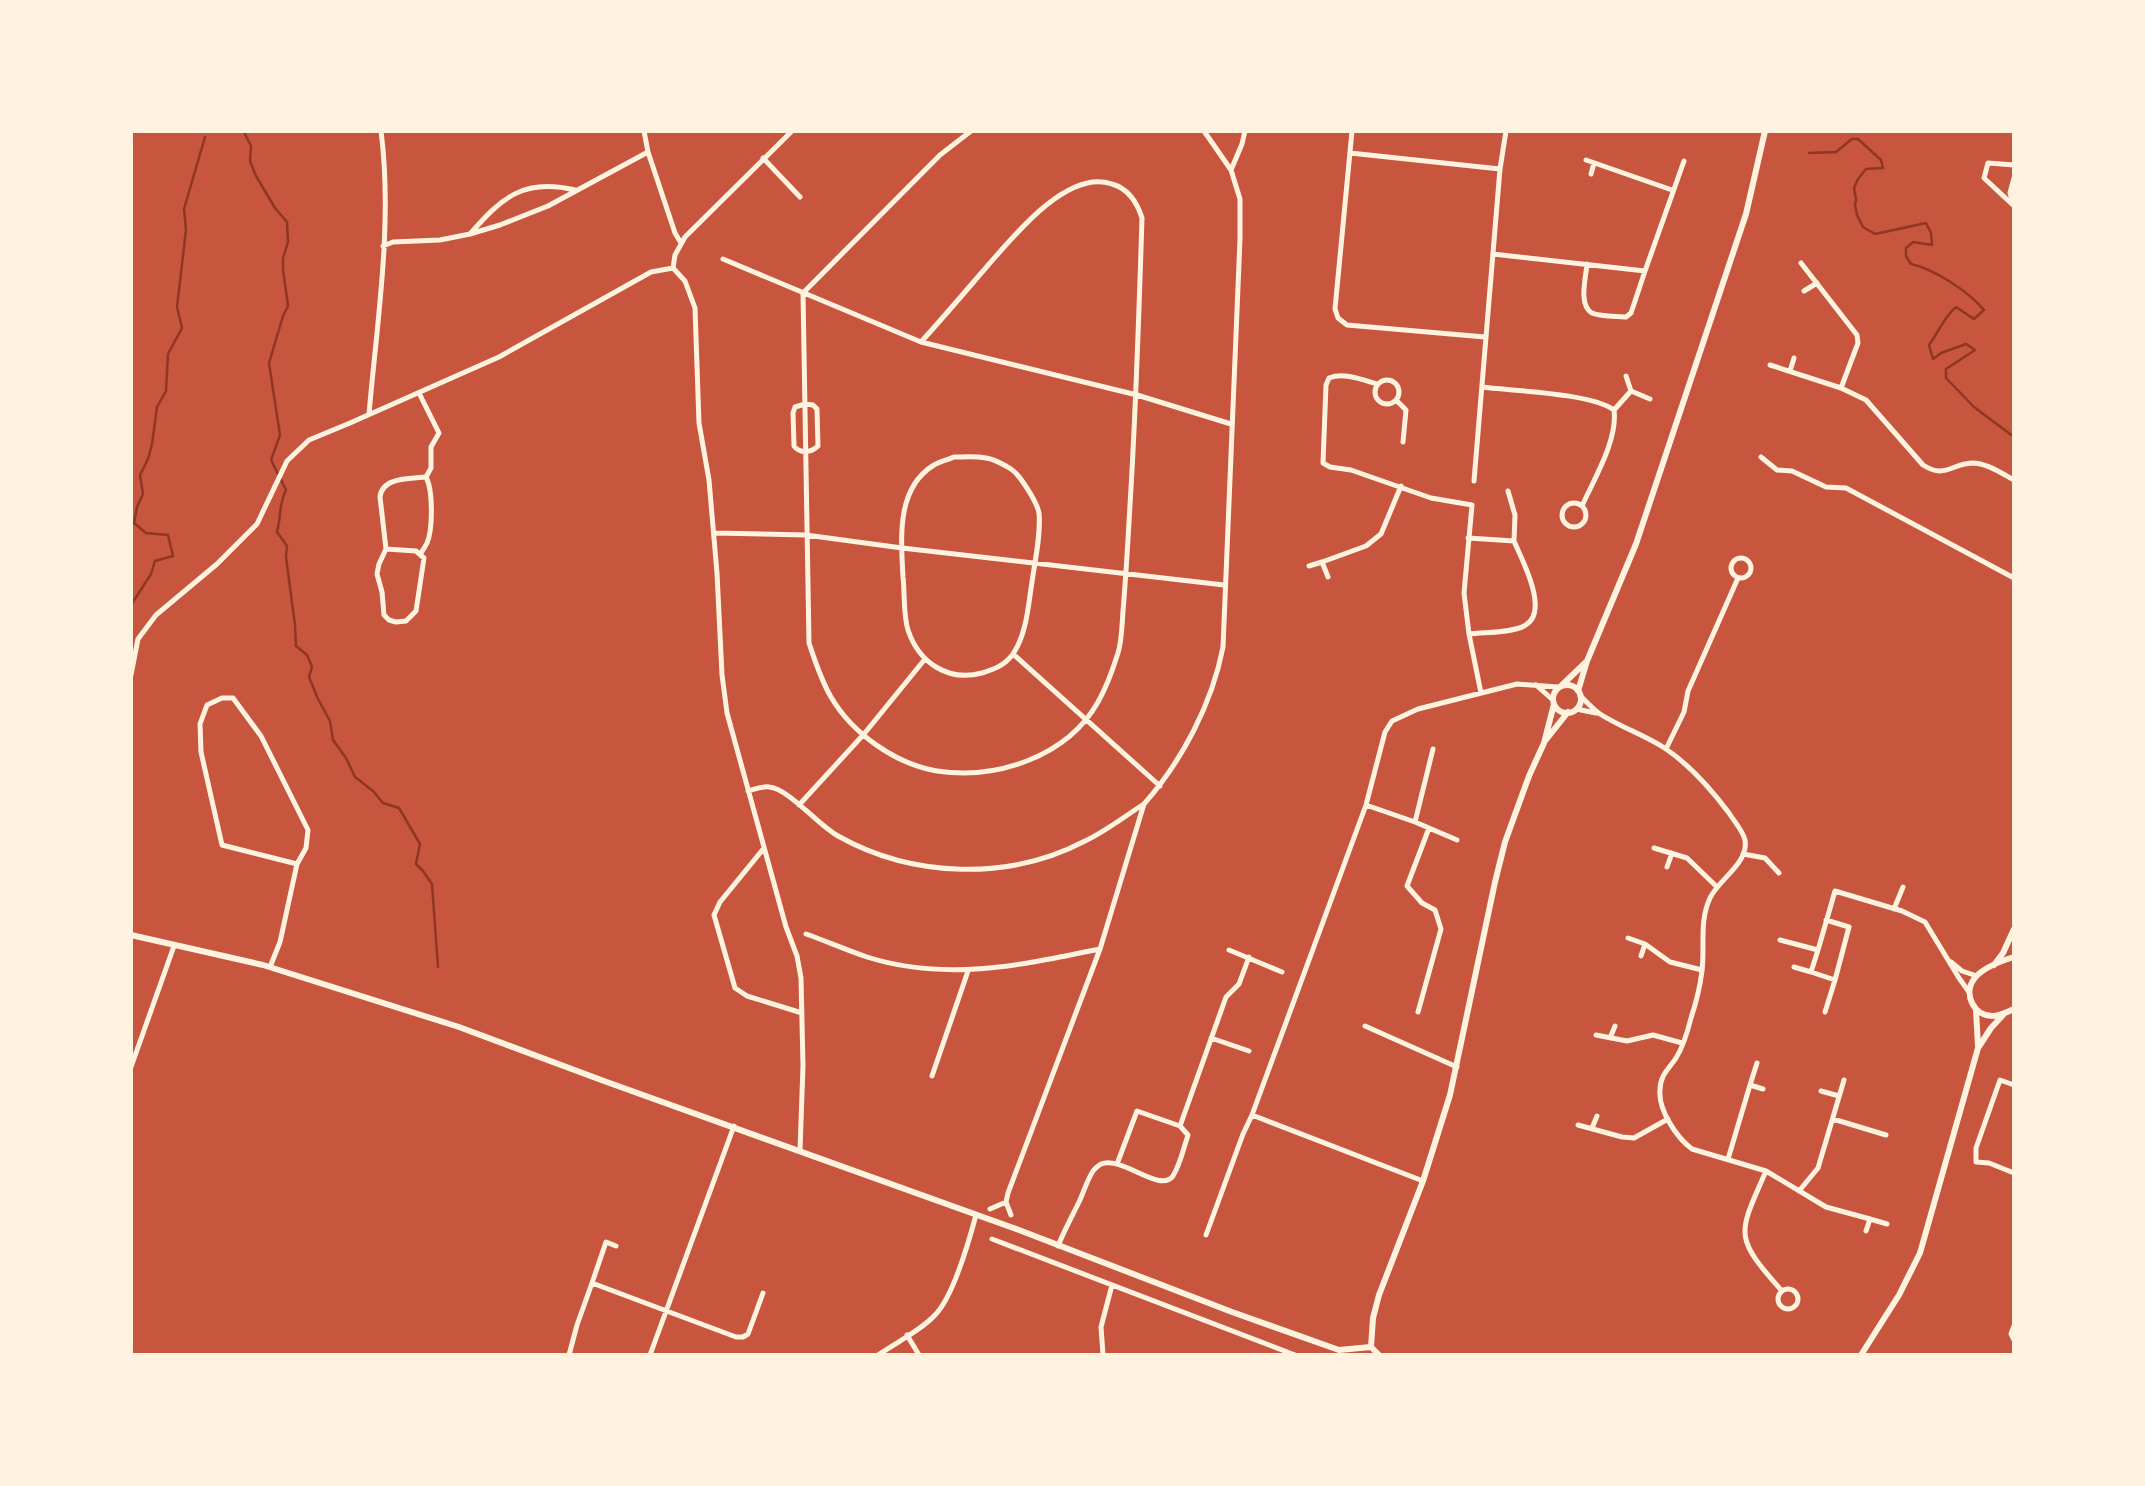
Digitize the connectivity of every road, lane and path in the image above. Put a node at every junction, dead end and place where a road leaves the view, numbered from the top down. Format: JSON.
{"nodes":[{"id":1,"x":381,"y":131,"type":"edge"},
{"id":2,"x":645,"y":131,"type":"edge"},
{"id":3,"x":792,"y":131,"type":"edge"},
{"id":4,"x":1205,"y":131,"type":"edge"},
{"id":5,"x":1245,"y":131,"type":"edge"},
{"id":6,"x":1352,"y":131,"type":"edge"},
{"id":7,"x":1506,"y":131,"type":"edge"},
{"id":8,"x":1765,"y":131,"type":"edge"},
{"id":9,"x":968,"y":132,"type":"edge"},
{"id":10,"x":648,"y":152,"type":"junction"},
{"id":11,"x":1350,"y":153,"type":"junction"},
{"id":12,"x":763,"y":159,"type":"junction"},
{"id":13,"x":1586,"y":160,"type":"dead end"},
{"id":14,"x":1684,"y":161,"type":"dead end"},
{"id":15,"x":1594,"y":163,"type":"junction"},
{"id":16,"x":2014,"y":165,"type":"edge"},
{"id":17,"x":1500,"y":169,"type":"junction"},
{"id":18,"x":1231,"y":170,"type":"junction"},
{"id":19,"x":1591,"y":173,"type":"dead end"},
{"id":20,"x":2014,"y":178,"type":"edge"},
{"id":21,"x":575,"y":190,"type":"junction"},
{"id":22,"x":1672,"y":190,"type":"junction"},
{"id":23,"x":800,"y":197,"type":"dead end"},
{"id":24,"x":2013,"y":205,"type":"edge"},
{"id":25,"x":470,"y":234,"type":"junction"},
{"id":26,"x":681,"y":243,"type":"junction"},
{"id":27,"x":383,"y":246,"type":"junction"},
{"id":28,"x":1493,"y":254,"type":"junction"},
{"id":29,"x":723,"y":259,"type":"dead end"},
{"id":30,"x":1801,"y":263,"type":"dead end"},
{"id":31,"x":1587,"y":264,"type":"junction"},
{"id":32,"x":673,"y":268,"type":"junction"},
{"id":33,"x":1645,"y":271,"type":"junction"},
{"id":34,"x":1816,"y":283,"type":"junction"},
{"id":35,"x":1804,"y":291,"type":"dead end"},
{"id":36,"x":803,"y":293,"type":"junction"},
{"id":37,"x":1485,"y":337,"type":"junction"},
{"id":38,"x":921,"y":342,"type":"junction"},
{"id":39,"x":1794,"y":358,"type":"dead end"},
{"id":40,"x":1770,"y":365,"type":"dead end"},
{"id":41,"x":1790,"y":371,"type":"junction"},
{"id":42,"x":1626,"y":376,"type":"dead end"},
{"id":43,"x":1377,"y":384,"type":"junction"},
{"id":44,"x":1482,"y":387,"type":"junction"},
{"id":45,"x":1841,"y":388,"type":"junction"},
{"id":46,"x":1631,"y":391,"type":"junction"},
{"id":47,"x":419,"y":393,"type":"junction"},
{"id":48,"x":1137,"y":395,"type":"junction"},
{"id":49,"x":1650,"y":399,"type":"dead end"},
{"id":50,"x":1396,"y":400,"type":"junction"},
{"id":51,"x":805,"y":404,"type":"junction"},
{"id":52,"x":1614,"y":410,"type":"junction"},
{"id":53,"x":369,"y":414,"type":"junction"},
{"id":54,"x":1231,"y":424,"type":"junction"},
{"id":55,"x":1403,"y":442,"type":"dead end"},
{"id":56,"x":806,"y":452,"type":"junction"},
{"id":57,"x":1761,"y":457,"type":"dead end"},
{"id":58,"x":426,"y":477,"type":"junction"},
{"id":59,"x":2014,"y":480,"type":"edge"},
{"id":60,"x":1474,"y":481,"type":"dead end"},
{"id":61,"x":1401,"y":486,"type":"junction"},
{"id":62,"x":1508,"y":491,"type":"dead end"},
{"id":63,"x":1582,"y":506,"type":"junction"},
{"id":64,"x":713,"y":533,"type":"junction"},
{"id":65,"x":806,"y":535,"type":"junction"},
{"id":66,"x":1468,"y":538,"type":"junction"},
{"id":67,"x":1514,"y":541,"type":"junction"},
{"id":68,"x":902,"y":548,"type":"junction"},
{"id":69,"x":386,"y":549,"type":"junction"},
{"id":70,"x":421,"y":553,"type":"junction"},
{"id":71,"x":1035,"y":562,"type":"junction"},
{"id":72,"x":1322,"y":562,"type":"junction"},
{"id":73,"x":1309,"y":566,"type":"dead end"},
{"id":74,"x":1126,"y":574,"type":"junction"},
{"id":75,"x":1328,"y":577,"type":"dead end"},
{"id":76,"x":1738,"y":578,"type":"dead end"},
{"id":77,"x":2014,"y":578,"type":"edge"},
{"id":78,"x":1224,"y":585,"type":"junction"},
{"id":79,"x":1469,"y":634,"type":"junction"},
{"id":80,"x":1013,"y":654,"type":"junction"},
{"id":81,"x":925,"y":659,"type":"junction"},
{"id":82,"x":1587,"y":661,"type":"junction"},
{"id":83,"x":131,"y":675,"type":"edge"},
{"id":84,"x":1536,"y":685,"type":"junction"},
{"id":85,"x":1560,"y":686,"type":"junction"},
{"id":86,"x":1481,"y":693,"type":"junction"},
{"id":87,"x":1579,"y":694,"type":"junction"},
{"id":88,"x":1553,"y":702,"type":"junction"},
{"id":89,"x":1576,"y":709,"type":"junction"},
{"id":90,"x":1568,"y":712,"type":"junction"},
{"id":91,"x":1599,"y":713,"type":"junction"},
{"id":92,"x":1085,"y":719,"type":"junction"},
{"id":93,"x":864,"y":734,"type":"junction"},
{"id":94,"x":1544,"y":743,"type":"junction"},
{"id":95,"x":1433,"y":749,"type":"dead end"},
{"id":96,"x":1666,"y":749,"type":"junction"},
{"id":97,"x":1160,"y":786,"type":"junction"},
{"id":98,"x":748,"y":790,"type":"junction"},
{"id":99,"x":1144,"y":804,"type":"junction"},
{"id":100,"x":799,"y":805,"type":"junction"},
{"id":101,"x":1366,"y":806,"type":"junction"},
{"id":102,"x":1415,"y":822,"type":"junction"},
{"id":103,"x":1429,"y":828,"type":"junction"},
{"id":104,"x":1457,"y":840,"type":"dead end"},
{"id":105,"x":764,"y":848,"type":"junction"},
{"id":106,"x":1654,"y":848,"type":"dead end"},
{"id":107,"x":1672,"y":853,"type":"junction"},
{"id":108,"x":1743,"y":854,"type":"junction"},
{"id":109,"x":297,"y":864,"type":"junction"},
{"id":110,"x":1667,"y":867,"type":"dead end"},
{"id":111,"x":1779,"y":873,"type":"dead end"},
{"id":112,"x":1717,"y":887,"type":"junction"},
{"id":113,"x":1903,"y":887,"type":"dead end"},
{"id":114,"x":1894,"y":909,"type":"junction"},
{"id":115,"x":1826,"y":920,"type":"junction"},
{"id":116,"x":2014,"y":929,"type":"edge"},
{"id":117,"x":806,"y":934,"type":"dead end"},
{"id":118,"x":131,"y":935,"type":"edge"},
{"id":119,"x":1628,"y":938,"type":"dead end"},
{"id":120,"x":1780,"y":940,"type":"dead end"},
{"id":121,"x":1645,"y":944,"type":"junction"},
{"id":122,"x":174,"y":946,"type":"junction"},
{"id":123,"x":1100,"y":949,"type":"junction"},
{"id":124,"x":1229,"y":950,"type":"dead end"},
{"id":125,"x":1818,"y":950,"type":"junction"},
{"id":126,"x":1641,"y":956,"type":"dead end"},
{"id":127,"x":1249,"y":957,"type":"junction"},
{"id":128,"x":2014,"y":957,"type":"edge"},
{"id":129,"x":1946,"y":958,"type":"junction"},
{"id":130,"x":1993,"y":966,"type":"junction"},
{"id":131,"x":270,"y":967,"type":"junction"},
{"id":132,"x":1794,"y":967,"type":"dead end"},
{"id":133,"x":1702,"y":970,"type":"junction"},
{"id":134,"x":968,"y":971,"type":"junction"},
{"id":135,"x":1282,"y":972,"type":"dead end"},
{"id":136,"x":1811,"y":972,"type":"junction"},
{"id":137,"x":1977,"y":976,"type":"junction"},
{"id":138,"x":1835,"y":980,"type":"junction"},
{"id":139,"x":1969,"y":992,"type":"junction"},
{"id":140,"x":2014,"y":1009,"type":"edge"},
{"id":141,"x":1976,"y":1010,"type":"junction"},
{"id":142,"x":1418,"y":1012,"type":"dead end"},
{"id":143,"x":1825,"y":1012,"type":"dead end"},
{"id":144,"x":802,"y":1013,"type":"junction"},
{"id":145,"x":2003,"y":1014,"type":"junction"},
{"id":146,"x":1365,"y":1026,"type":"dead end"},
{"id":147,"x":1615,"y":1026,"type":"dead end"},
{"id":148,"x":1596,"y":1035,"type":"dead end"},
{"id":149,"x":1211,"y":1038,"type":"junction"},
{"id":150,"x":1610,"y":1038,"type":"junction"},
{"id":151,"x":1682,"y":1043,"type":"junction"},
{"id":152,"x":1978,"y":1048,"type":"junction"},
{"id":153,"x":1249,"y":1051,"type":"dead end"},
{"id":154,"x":134,"y":1052,"type":"edge"},
{"id":155,"x":1757,"y":1063,"type":"dead end"},
{"id":156,"x":131,"y":1067,"type":"edge"},
{"id":157,"x":1457,"y":1067,"type":"junction"},
{"id":158,"x":932,"y":1076,"type":"dead end"},
{"id":159,"x":1844,"y":1080,"type":"dead end"},
{"id":160,"x":2014,"y":1084,"type":"edge"},
{"id":161,"x":1750,"y":1085,"type":"junction"},
{"id":162,"x":1763,"y":1089,"type":"dead end"},
{"id":163,"x":1821,"y":1091,"type":"dead end"},
{"id":164,"x":1839,"y":1096,"type":"junction"},
{"id":165,"x":1252,"y":1115,"type":"junction"},
{"id":166,"x":1597,"y":1116,"type":"dead end"},
{"id":167,"x":1668,"y":1119,"type":"junction"},
{"id":168,"x":1833,"y":1119,"type":"junction"},
{"id":169,"x":1578,"y":1125,"type":"dead end"},
{"id":170,"x":734,"y":1126,"type":"junction"},
{"id":171,"x":1180,"y":1126,"type":"junction"},
{"id":172,"x":1592,"y":1128,"type":"junction"},
{"id":173,"x":1886,"y":1135,"type":"dead end"},
{"id":174,"x":800,"y":1150,"type":"junction"},
{"id":175,"x":1728,"y":1159,"type":"junction"},
{"id":176,"x":1117,"y":1164,"type":"junction"},
{"id":177,"x":1766,"y":1171,"type":"junction"},
{"id":178,"x":2014,"y":1172,"type":"edge"},
{"id":179,"x":1423,"y":1181,"type":"junction"},
{"id":180,"x":1799,"y":1191,"type":"junction"},
{"id":181,"x":1006,"y":1202,"type":"junction"},
{"id":182,"x":990,"y":1209,"type":"dead end"},
{"id":183,"x":976,"y":1215,"type":"junction"},
{"id":184,"x":1012,"y":1215,"type":"dead end"},
{"id":185,"x":1870,"y":1219,"type":"junction"},
{"id":186,"x":1887,"y":1224,"type":"dead end"},
{"id":187,"x":1866,"y":1231,"type":"dead end"},
{"id":188,"x":1206,"y":1236,"type":"dead end"},
{"id":189,"x":992,"y":1239,"type":"dead end"},
{"id":190,"x":616,"y":1246,"type":"dead end"},
{"id":191,"x":1058,"y":1246,"type":"junction"},
{"id":192,"x":592,"y":1283,"type":"junction"},
{"id":193,"x":1112,"y":1285,"type":"junction"},
{"id":194,"x":1782,"y":1291,"type":"dead end"},
{"id":195,"x":763,"y":1293,"type":"dead end"},
{"id":196,"x":665,"y":1312,"type":"junction"},
{"id":197,"x":2014,"y":1326,"type":"edge"},
{"id":198,"x":907,"y":1335,"type":"junction"},
{"id":199,"x":2013,"y":1337,"type":"edge"},
{"id":200,"x":1371,"y":1347,"type":"junction"},
{"id":201,"x":569,"y":1355,"type":"edge"},
{"id":202,"x":650,"y":1355,"type":"edge"},
{"id":203,"x":878,"y":1355,"type":"edge"},
{"id":204,"x":919,"y":1355,"type":"edge"},
{"id":205,"x":1103,"y":1355,"type":"edge"},
{"id":206,"x":1295,"y":1355,"type":"edge"},
{"id":207,"x":1368,"y":1355,"type":"edge"},
{"id":208,"x":1379,"y":1355,"type":"edge"},
{"id":209,"x":1861,"y":1355,"type":"edge"}],
"edges":[{"from":1,"to":27,"type":"street"},
{"from":2,"to":10,"type":"street"},
{"from":3,"to":12,"type":"street"},
{"from":4,"to":18,"type":"street"},
{"from":5,"to":18,"type":"street"},
{"from":6,"to":11,"type":"street"},
{"from":7,"to":17,"type":"street"},
{"from":8,"to":82,"type":"street"},
{"from":9,"to":36,"type":"street"},
{"from":10,"to":21,"type":"street"},
{"from":10,"to":26,"type":"street"},
{"from":11,"to":17,"type":"street"},
{"from":11,"to":37,"type":"street"},
{"from":12,"to":23,"type":"street"},
{"from":12,"to":26,"type":"street"},
{"from":13,"to":15,"type":"street"},
{"from":14,"to":22,"type":"street"},
{"from":15,"to":19,"type":"street"},
{"from":15,"to":22,"type":"street"},
{"from":16,"to":24,"type":"street"},
{"from":17,"to":28,"type":"street"},
{"from":18,"to":54,"type":"street"},
{"from":20,"to":24,"type":"street"},
{"from":21,"to":25,"type":"street"},
{"from":21,"to":25,"type":"street"},
{"from":22,"to":33,"type":"street"},
{"from":25,"to":27,"type":"street"},
{"from":26,"to":32,"type":"street"},
{"from":27,"to":53,"type":"street"},
{"from":28,"to":31,"type":"street"},
{"from":28,"to":37,"type":"street"},
{"from":29,"to":36,"type":"street"},
{"from":30,"to":34,"type":"street"},
{"from":31,"to":33,"type":"street"},
{"from":31,"to":33,"type":"street"},
{"from":32,"to":47,"type":"street"},
{"from":32,"to":64,"type":"street"},
{"from":34,"to":35,"type":"street"},
{"from":34,"to":45,"type":"street"},
{"from":36,"to":38,"type":"street"},
{"from":36,"to":51,"type":"street"},
{"from":37,"to":44,"type":"street"},
{"from":38,"to":48,"type":"street"},
{"from":38,"to":48,"type":"street"},
{"from":39,"to":41,"type":"street"},
{"from":40,"to":41,"type":"street"},
{"from":41,"to":45,"type":"street"},
{"from":42,"to":46,"type":"street"},
{"from":43,"to":50,"type":"street"},
{"from":43,"to":50,"type":"street"},
{"from":43,"to":61,"type":"street"},
{"from":44,"to":52,"type":"street"},
{"from":44,"to":60,"type":"street"},
{"from":45,"to":59,"type":"street"},
{"from":46,"to":49,"type":"street"},
{"from":46,"to":52,"type":"street"},
{"from":47,"to":53,"type":"street"},
{"from":47,"to":58,"type":"street"},
{"from":48,"to":54,"type":"street"},
{"from":48,"to":74,"type":"street"},
{"from":50,"to":55,"type":"street"},
{"from":51,"to":56,"type":"street"},
{"from":51,"to":56,"type":"street"},
{"from":51,"to":56,"type":"street"},
{"from":52,"to":63,"type":"street"},
{"from":53,"to":83,"type":"street"},
{"from":54,"to":78,"type":"street"},
{"from":56,"to":65,"type":"street"},
{"from":57,"to":77,"type":"street"},
{"from":58,"to":69,"type":"street"},
{"from":58,"to":70,"type":"street"},
{"from":61,"to":66,"type":"street"},
{"from":61,"to":72,"type":"street"},
{"from":62,"to":67,"type":"street"},
{"from":63,"to":63,"type":"street"},
{"from":64,"to":65,"type":"street"},
{"from":64,"to":98,"type":"street"},
{"from":65,"to":68,"type":"street"},
{"from":65,"to":93,"type":"street"},
{"from":66,"to":67,"type":"street"},
{"from":66,"to":79,"type":"street"},
{"from":67,"to":79,"type":"street"},
{"from":68,"to":71,"type":"street"},
{"from":68,"to":71,"type":"street"},
{"from":68,"to":81,"type":"street"},
{"from":69,"to":70,"type":"street"},
{"from":69,"to":70,"type":"street"},
{"from":71,"to":74,"type":"street"},
{"from":71,"to":80,"type":"street"},
{"from":72,"to":73,"type":"street"},
{"from":72,"to":75,"type":"street"},
{"from":74,"to":78,"type":"street"},
{"from":74,"to":92,"type":"street"},
{"from":76,"to":96,"type":"street"},
{"from":78,"to":97,"type":"street"},
{"from":79,"to":86,"type":"street"},
{"from":80,"to":81,"type":"street"},
{"from":80,"to":92,"type":"street"},
{"from":81,"to":93,"type":"street"},
{"from":82,"to":85,"type":"street"},
{"from":82,"to":87,"type":"street"},
{"from":84,"to":85,"type":"street"},
{"from":84,"to":86,"type":"street"},
{"from":84,"to":88,"type":"street"},
{"from":85,"to":87,"type":"street"},
{"from":85,"to":88,"type":"street"},
{"from":86,"to":101,"type":"street"},
{"from":87,"to":89,"type":"street"},
{"from":87,"to":91,"type":"street"},
{"from":88,"to":90,"type":"street"},
{"from":88,"to":94,"type":"street"},
{"from":89,"to":90,"type":"street"},
{"from":89,"to":91,"type":"street"},
{"from":90,"to":94,"type":"street"},
{"from":91,"to":96,"type":"street"},
{"from":92,"to":93,"type":"street"},
{"from":92,"to":97,"type":"street"},
{"from":93,"to":100,"type":"street"},
{"from":94,"to":157,"type":"street"},
{"from":95,"to":102,"type":"street"},
{"from":96,"to":108,"type":"street"},
{"from":97,"to":99,"type":"street"},
{"from":98,"to":100,"type":"street"},
{"from":98,"to":105,"type":"street"},
{"from":99,"to":100,"type":"street"},
{"from":99,"to":123,"type":"street"},
{"from":101,"to":102,"type":"street"},
{"from":101,"to":165,"type":"street"},
{"from":102,"to":103,"type":"street"},
{"from":103,"to":104,"type":"street"},
{"from":103,"to":142,"type":"street"},
{"from":105,"to":144,"type":"street"},
{"from":105,"to":144,"type":"street"},
{"from":106,"to":107,"type":"street"},
{"from":107,"to":110,"type":"street"},
{"from":107,"to":112,"type":"street"},
{"from":108,"to":111,"type":"street"},
{"from":108,"to":112,"type":"street"},
{"from":109,"to":109,"type":"street"},
{"from":109,"to":131,"type":"street"},
{"from":112,"to":133,"type":"street"},
{"from":113,"to":114,"type":"street"},
{"from":114,"to":115,"type":"street"},
{"from":114,"to":129,"type":"street"},
{"from":115,"to":125,"type":"street"},
{"from":115,"to":138,"type":"street"},
{"from":116,"to":130,"type":"street"},
{"from":117,"to":134,"type":"street"},
{"from":118,"to":122,"type":"street"},
{"from":119,"to":121,"type":"street"},
{"from":120,"to":125,"type":"street"},
{"from":121,"to":126,"type":"street"},
{"from":121,"to":133,"type":"street"},
{"from":122,"to":131,"type":"street"},
{"from":122,"to":154,"type":"street"},
{"from":123,"to":134,"type":"street"},
{"from":123,"to":181,"type":"street"},
{"from":124,"to":127,"type":"street"},
{"from":125,"to":136,"type":"street"},
{"from":127,"to":135,"type":"street"},
{"from":127,"to":149,"type":"street"},
{"from":128,"to":130,"type":"street"},
{"from":129,"to":137,"type":"street"},
{"from":129,"to":139,"type":"street"},
{"from":130,"to":137,"type":"street"},
{"from":131,"to":170,"type":"street"},
{"from":132,"to":136,"type":"street"},
{"from":133,"to":151,"type":"street"},
{"from":134,"to":158,"type":"street"},
{"from":136,"to":138,"type":"street"},
{"from":137,"to":139,"type":"street"},
{"from":138,"to":143,"type":"street"},
{"from":139,"to":141,"type":"street"},
{"from":140,"to":145,"type":"street"},
{"from":141,"to":145,"type":"street"},
{"from":141,"to":152,"type":"street"},
{"from":144,"to":174,"type":"street"},
{"from":145,"to":152,"type":"street"},
{"from":146,"to":157,"type":"street"},
{"from":147,"to":150,"type":"street"},
{"from":148,"to":150,"type":"street"},
{"from":149,"to":153,"type":"street"},
{"from":149,"to":171,"type":"street"},
{"from":150,"to":151,"type":"street"},
{"from":151,"to":167,"type":"street"},
{"from":152,"to":209,"type":"street"},
{"from":154,"to":156,"type":"street"},
{"from":155,"to":161,"type":"street"},
{"from":157,"to":179,"type":"street"},
{"from":159,"to":164,"type":"street"},
{"from":160,"to":178,"type":"street"},
{"from":161,"to":162,"type":"street"},
{"from":161,"to":175,"type":"street"},
{"from":163,"to":164,"type":"street"},
{"from":164,"to":168,"type":"street"},
{"from":165,"to":179,"type":"street"},
{"from":165,"to":188,"type":"street"},
{"from":166,"to":172,"type":"street"},
{"from":167,"to":172,"type":"street"},
{"from":167,"to":175,"type":"street"},
{"from":168,"to":173,"type":"street"},
{"from":168,"to":180,"type":"street"},
{"from":169,"to":172,"type":"street"},
{"from":170,"to":174,"type":"street"},
{"from":170,"to":196,"type":"street"},
{"from":171,"to":176,"type":"street"},
{"from":171,"to":176,"type":"street"},
{"from":174,"to":183,"type":"street"},
{"from":175,"to":177,"type":"street"},
{"from":176,"to":191,"type":"street"},
{"from":177,"to":180,"type":"street"},
{"from":177,"to":194,"type":"street"},
{"from":179,"to":200,"type":"street"},
{"from":180,"to":185,"type":"street"},
{"from":181,"to":182,"type":"street"},
{"from":181,"to":184,"type":"street"},
{"from":183,"to":191,"type":"street"},
{"from":183,"to":198,"type":"street"},
{"from":185,"to":186,"type":"street"},
{"from":185,"to":187,"type":"street"},
{"from":189,"to":193,"type":"street"},
{"from":190,"to":192,"type":"street"},
{"from":191,"to":200,"type":"street"},
{"from":192,"to":196,"type":"street"},
{"from":192,"to":201,"type":"street"},
{"from":193,"to":205,"type":"street"},
{"from":193,"to":206,"type":"street"},
{"from":195,"to":196,"type":"street"},
{"from":196,"to":202,"type":"street"},
{"from":197,"to":199,"type":"street"},
{"from":198,"to":203,"type":"street"},
{"from":198,"to":204,"type":"street"},
{"from":200,"to":207,"type":"street"},
{"from":200,"to":208,"type":"street"}]}
